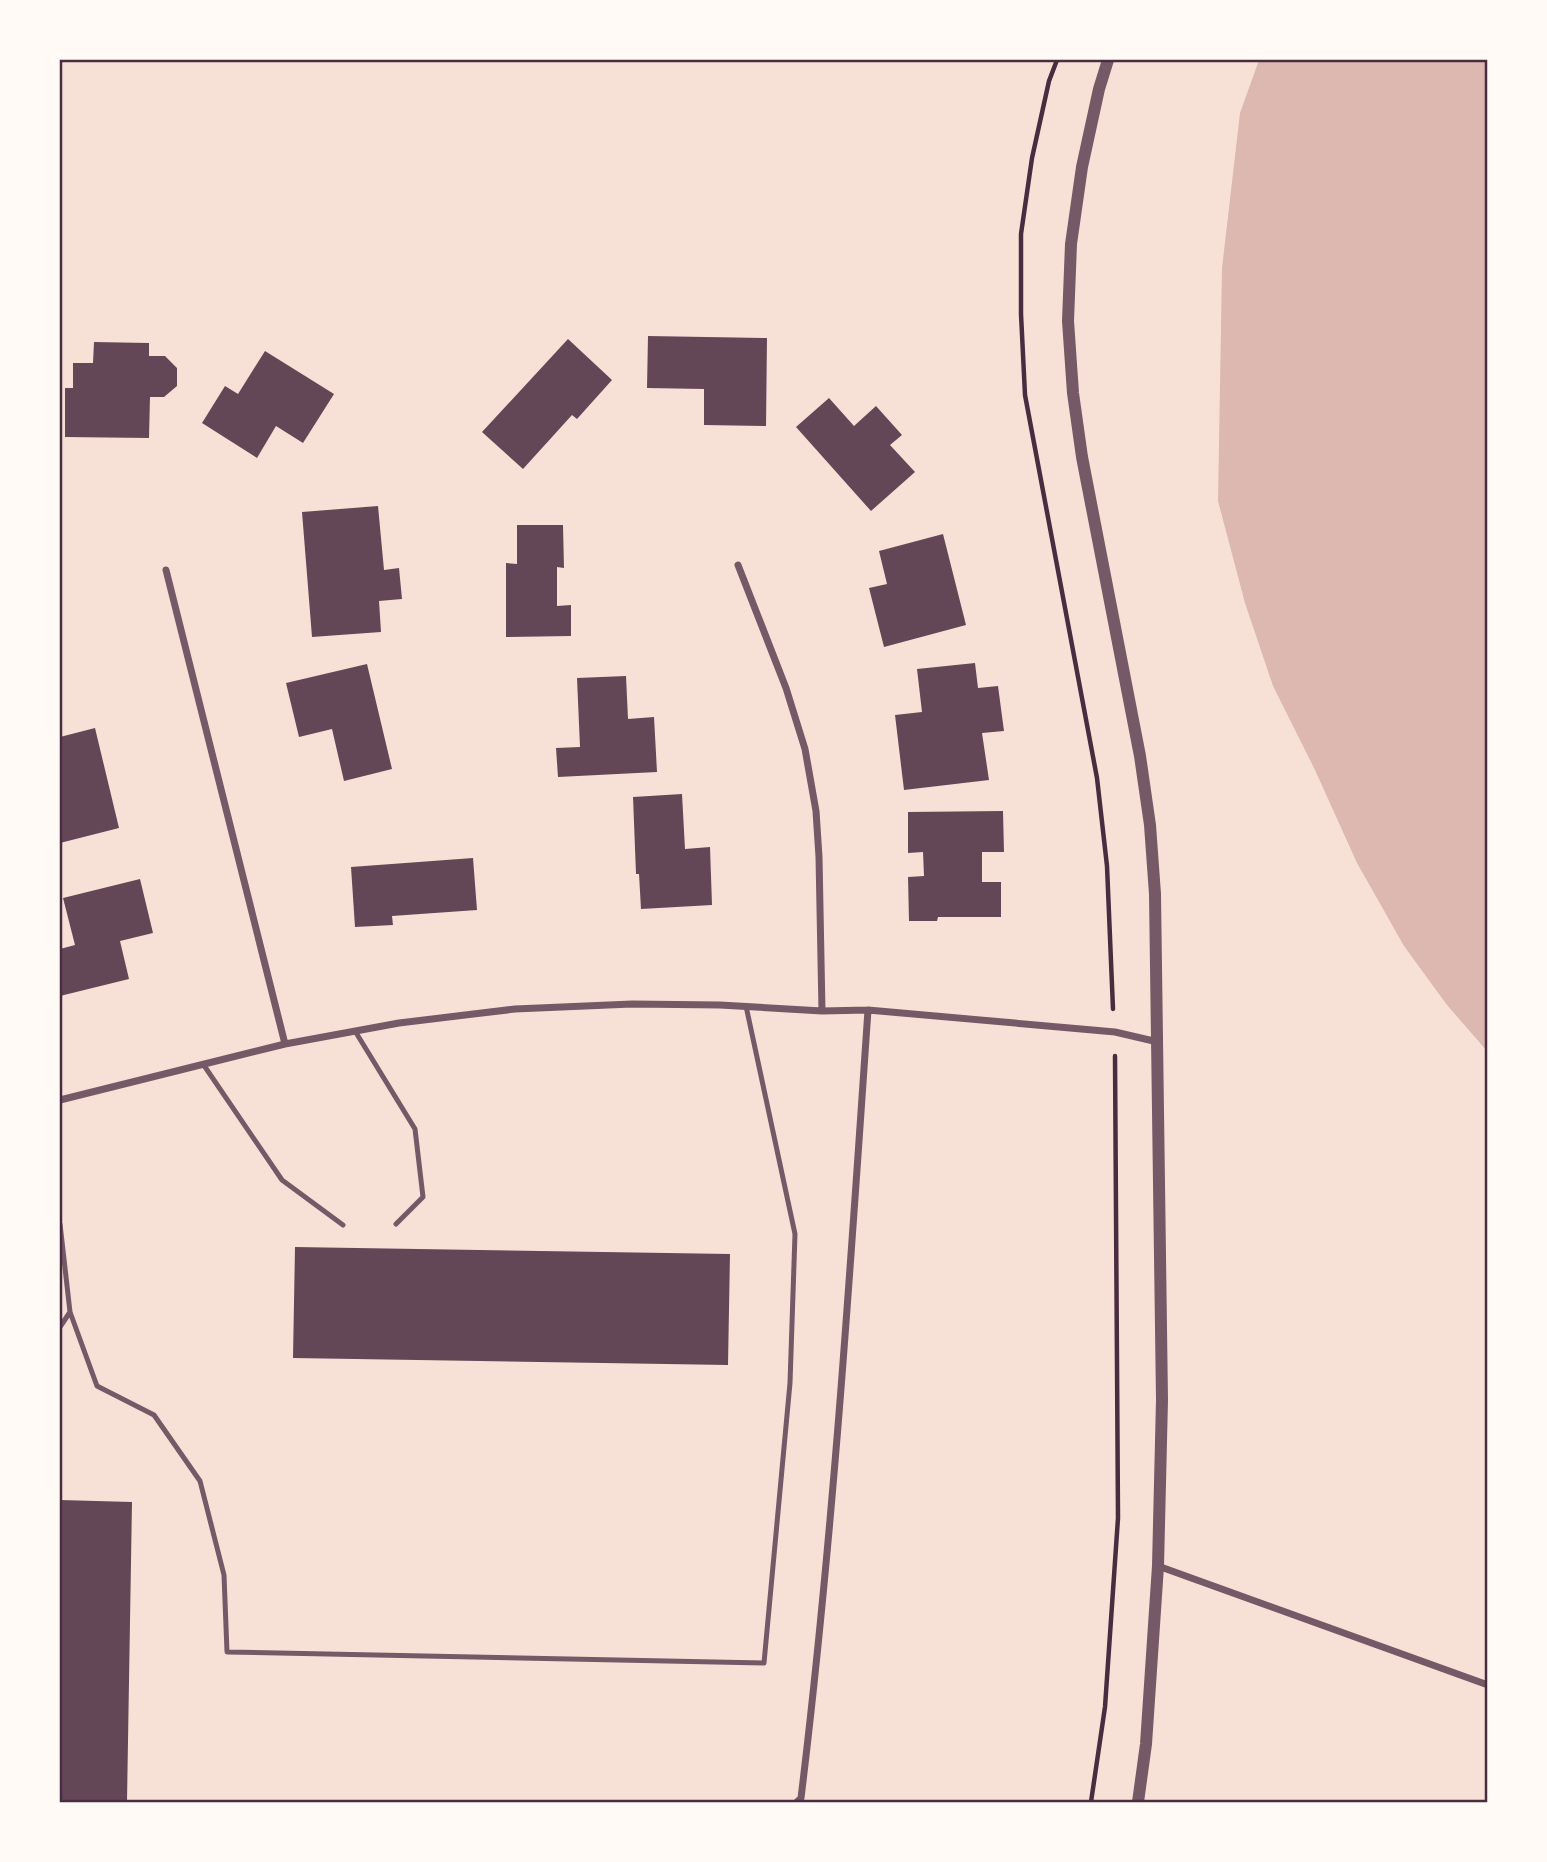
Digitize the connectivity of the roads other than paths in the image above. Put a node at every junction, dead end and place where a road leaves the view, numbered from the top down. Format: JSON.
{"nodes":[{"id":1,"x":1108,"y":60,"type":"edge"},
{"id":2,"x":737,"y":565,"type":"dead end"},
{"id":3,"x":166,"y":570,"type":"dead end"},
{"id":4,"x":746,"y":1006,"type":"junction"},
{"id":5,"x":868,"y":1010,"type":"junction"},
{"id":6,"x":822,"y":1011,"type":"junction"},
{"id":7,"x":355,"y":1031,"type":"junction"},
{"id":8,"x":1158,"y":1042,"type":"junction"},
{"id":9,"x":285,"y":1044,"type":"junction"},
{"id":10,"x":202,"y":1064,"type":"junction"},
{"id":11,"x":60,"y":1100,"type":"edge"},
{"id":12,"x":60,"y":1224,"type":"edge"},
{"id":13,"x":396,"y":1224,"type":"dead end"},
{"id":14,"x":343,"y":1225,"type":"dead end"},
{"id":15,"x":70,"y":1312,"type":"junction"},
{"id":16,"x":60,"y":1327,"type":"edge"},
{"id":17,"x":1158,"y":1566,"type":"junction"},
{"id":18,"x":1488,"y":1685,"type":"edge"},
{"id":19,"x":797,"y":1802,"type":"edge"},
{"id":20,"x":1138,"y":1802,"type":"edge"}],
"edges":[{"from":1,"to":8,"type":"street"},
{"from":2,"to":6,"type":"street"},
{"from":3,"to":9,"type":"street"},
{"from":4,"to":6,"type":"street"},
{"from":4,"to":7,"type":"street"},
{"from":4,"to":15,"type":"lane"},
{"from":5,"to":6,"type":"street"},
{"from":5,"to":8,"type":"street"},
{"from":5,"to":19,"type":"street"},
{"from":7,"to":9,"type":"street"},
{"from":7,"to":13,"type":"lane"},
{"from":8,"to":17,"type":"street"},
{"from":9,"to":10,"type":"street"},
{"from":10,"to":11,"type":"street"},
{"from":10,"to":14,"type":"lane"},
{"from":12,"to":15,"type":"lane"},
{"from":15,"to":16,"type":"lane"},
{"from":17,"to":18,"type":"street"},
{"from":17,"to":20,"type":"street"}]}
